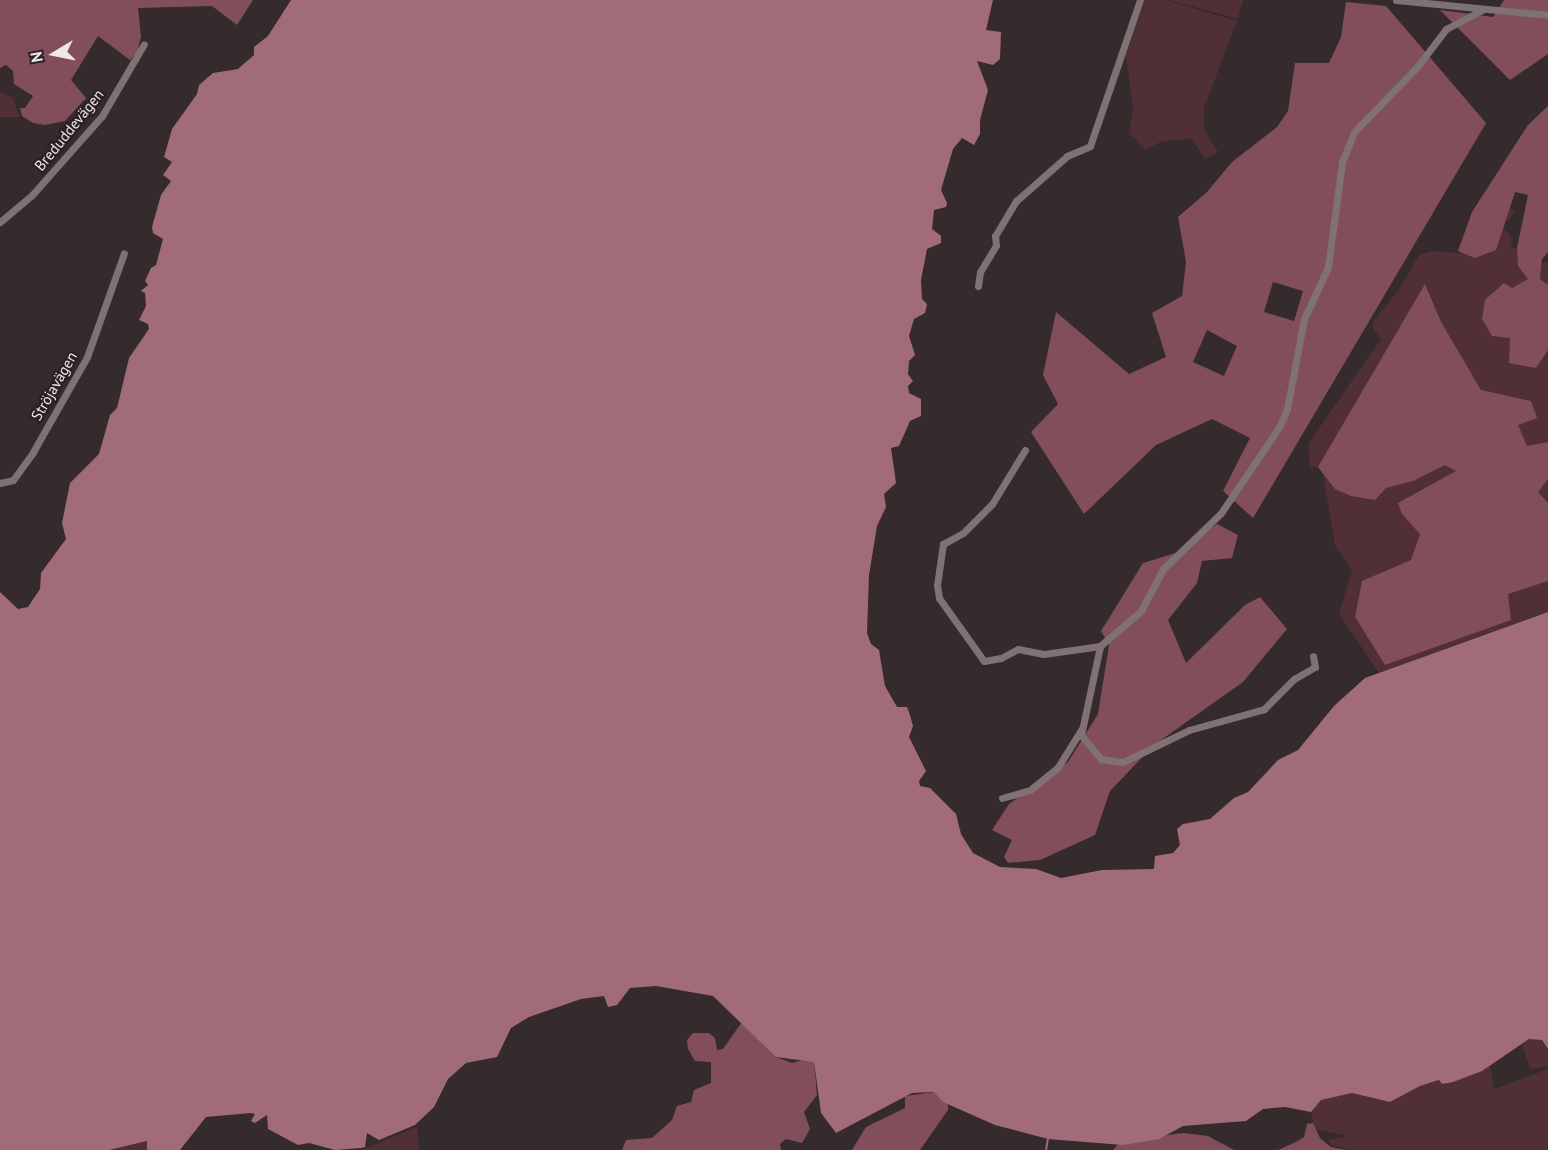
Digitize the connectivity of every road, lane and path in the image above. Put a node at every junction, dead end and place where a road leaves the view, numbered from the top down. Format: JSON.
{"nodes":[{"id":1,"x":1140,"y":0,"type":"edge"},
{"id":2,"x":1396,"y":0,"type":"edge"},
{"id":3,"x":1482,"y":10,"type":"junction"},
{"id":4,"x":1548,"y":15,"type":"edge"},
{"id":5,"x":144,"y":44,"type":"dead end"},
{"id":6,"x":0,"y":222,"type":"edge"},
{"id":7,"x":124,"y":253,"type":"dead end"},
{"id":8,"x":978,"y":286,"type":"dead end"},
{"id":9,"x":1024,"y":450,"type":"dead end"},
{"id":10,"x":0,"y":483,"type":"edge"},
{"id":11,"x":1100,"y":646,"type":"junction"},
{"id":12,"x":1313,"y":656,"type":"dead end"},
{"id":13,"x":1081,"y":730,"type":"junction"},
{"id":14,"x":1002,"y":798,"type":"dead end"}],
"edges":[{"from":1,"to":8,"type":"street"},
{"from":2,"to":3,"type":"street"},
{"from":3,"to":4,"type":"street"},
{"from":3,"to":11,"type":"street"},
{"from":5,"to":6,"type":"street","name":"Breduddevägen"},
{"from":7,"to":10,"type":"street","name":"Ströjavägen"},
{"from":9,"to":11,"type":"street"},
{"from":11,"to":13,"type":"street"},
{"from":12,"to":13,"type":"street"},
{"from":13,"to":14,"type":"street"}]}
